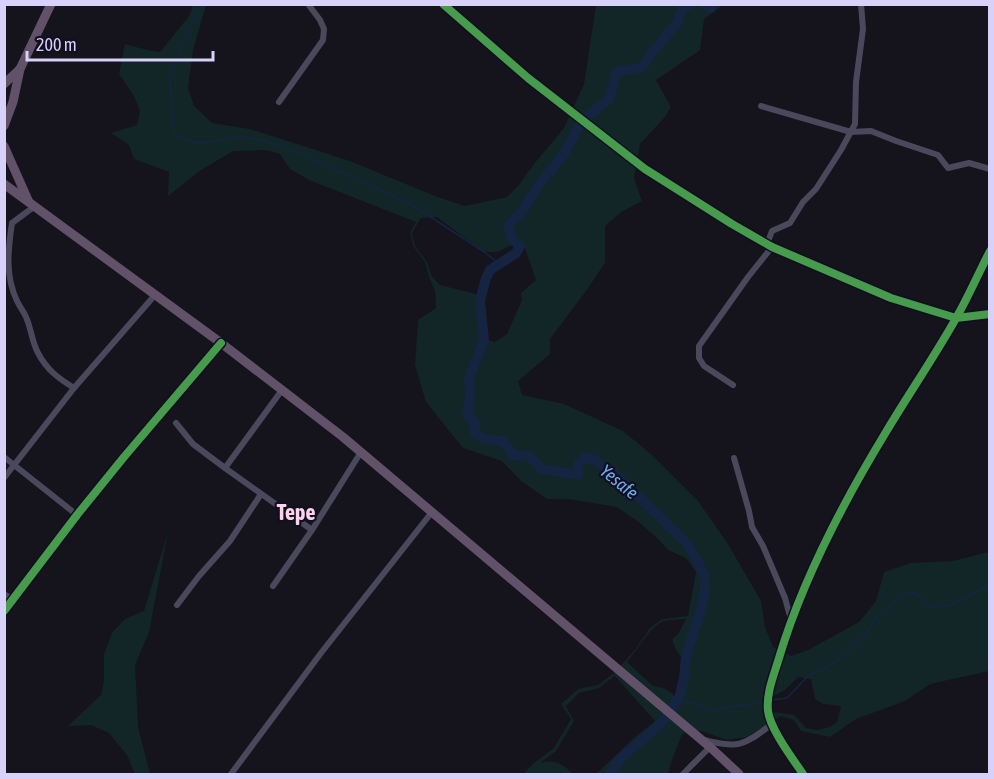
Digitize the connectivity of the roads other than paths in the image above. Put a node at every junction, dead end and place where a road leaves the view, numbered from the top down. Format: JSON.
{"nodes":[{"id":1,"x":51,"y":4,"type":"edge"},
{"id":2,"x":308,"y":4,"type":"edge"},
{"id":3,"x":443,"y":4,"type":"edge"},
{"id":4,"x":861,"y":4,"type":"edge"},
{"id":5,"x":20,"y":69,"type":"junction"},
{"id":6,"x":4,"y":84,"type":"edge"},
{"id":7,"x":279,"y":102,"type":"dead end"},
{"id":8,"x":760,"y":106,"type":"dead end"},
{"id":9,"x":4,"y":126,"type":"edge"},
{"id":10,"x":851,"y":132,"type":"junction"},
{"id":11,"x":4,"y":146,"type":"edge"},
{"id":12,"x":990,"y":169,"type":"edge"},
{"id":13,"x":4,"y":184,"type":"edge"},
{"id":14,"x":32,"y":203,"type":"junction"},
{"id":15,"x":769,"y":246,"type":"junction"},
{"id":16,"x":990,"y":251,"type":"edge"},
{"id":17,"x":155,"y":295,"type":"junction"},
{"id":18,"x":990,"y":314,"type":"edge"},
{"id":19,"x":956,"y":318,"type":"junction"},
{"id":20,"x":221,"y":343,"type":"junction"},
{"id":21,"x":733,"y":385,"type":"dead end"},
{"id":22,"x":74,"y":388,"type":"junction"},
{"id":23,"x":282,"y":390,"type":"junction"},
{"id":24,"x":176,"y":423,"type":"dead end"},
{"id":25,"x":361,"y":452,"type":"junction"},
{"id":26,"x":4,"y":457,"type":"edge"},
{"id":27,"x":734,"y":458,"type":"dead end"},
{"id":28,"x":14,"y":466,"type":"junction"},
{"id":29,"x":225,"y":468,"type":"junction"},
{"id":30,"x":4,"y":478,"type":"edge"},
{"id":31,"x":261,"y":494,"type":"junction"},
{"id":32,"x":432,"y":512,"type":"junction"},
{"id":33,"x":77,"y":515,"type":"junction"},
{"id":34,"x":312,"y":530,"type":"junction"},
{"id":35,"x":273,"y":586,"type":"dead end"},
{"id":36,"x":4,"y":594,"type":"edge"},
{"id":37,"x":13,"y":600,"type":"junction"},
{"id":38,"x":177,"y":605,"type":"dead end"},
{"id":39,"x":4,"y":611,"type":"edge"},
{"id":40,"x":791,"y":620,"type":"junction"},
{"id":41,"x":772,"y":724,"type":"junction"},
{"id":42,"x":699,"y":739,"type":"junction"},
{"id":43,"x":710,"y":747,"type":"junction"},
{"id":44,"x":231,"y":774,"type":"edge"},
{"id":45,"x":683,"y":774,"type":"edge"},
{"id":46,"x":739,"y":774,"type":"edge"},
{"id":47,"x":802,"y":774,"type":"edge"}],
"edges":[{"from":1,"to":5,"type":"highway"},
{"from":2,"to":7,"type":"street"},
{"from":3,"to":15,"type":"street"},
{"from":4,"to":10,"type":"street"},
{"from":5,"to":6,"type":"highway"},
{"from":5,"to":9,"type":"highway"},
{"from":8,"to":10,"type":"street"},
{"from":10,"to":12,"type":"street"},
{"from":10,"to":15,"type":"street"},
{"from":11,"to":14,"type":"highway"},
{"from":13,"to":14,"type":"highway"},
{"from":14,"to":17,"type":"highway"},
{"from":14,"to":22,"type":"street"},
{"from":15,"to":19,"type":"street"},
{"from":15,"to":21,"type":"street"},
{"from":16,"to":19,"type":"street"},
{"from":17,"to":20,"type":"highway"},
{"from":17,"to":22,"type":"street"},
{"from":18,"to":19,"type":"street"},
{"from":19,"to":40,"type":"street"},
{"from":20,"to":23,"type":"highway"},
{"from":20,"to":33,"type":"street"},
{"from":22,"to":28,"type":"street"},
{"from":23,"to":25,"type":"highway"},
{"from":23,"to":29,"type":"street"},
{"from":24,"to":29,"type":"street"},
{"from":25,"to":32,"type":"highway"},
{"from":25,"to":34,"type":"street"},
{"from":26,"to":28,"type":"street"},
{"from":27,"to":40,"type":"street"},
{"from":28,"to":30,"type":"street"},
{"from":28,"to":33,"type":"street"},
{"from":29,"to":31,"type":"street"},
{"from":31,"to":34,"type":"street"},
{"from":31,"to":38,"type":"street"},
{"from":32,"to":42,"type":"highway"},
{"from":32,"to":44,"type":"street"},
{"from":33,"to":37,"type":"street"},
{"from":34,"to":35,"type":"street"},
{"from":36,"to":37,"type":"street"},
{"from":37,"to":39,"type":"street"},
{"from":40,"to":41,"type":"street"},
{"from":41,"to":42,"type":"street"},
{"from":41,"to":47,"type":"street"},
{"from":42,"to":43,"type":"highway"},
{"from":43,"to":45,"type":"street"},
{"from":43,"to":46,"type":"highway"}]}
